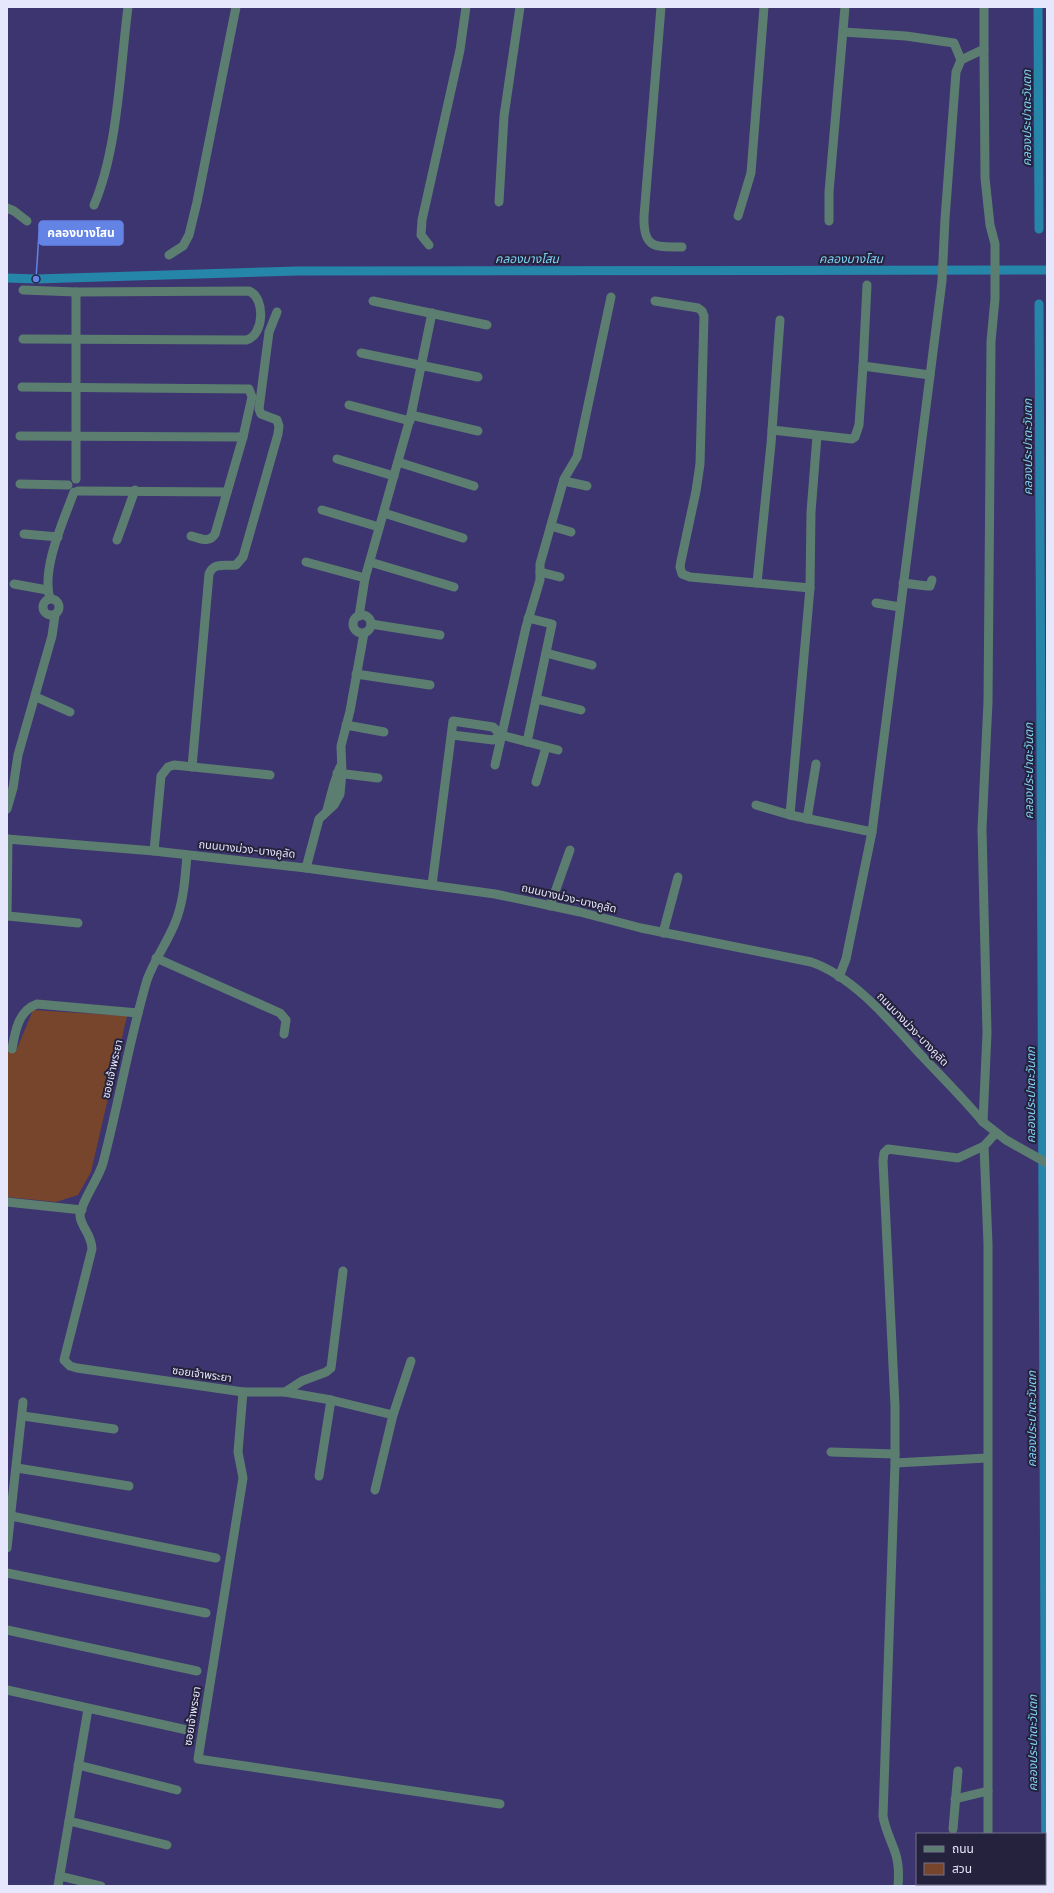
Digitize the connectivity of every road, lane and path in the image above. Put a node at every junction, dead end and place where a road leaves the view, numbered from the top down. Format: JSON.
{"nodes":[{"id":1,"x":128,"y":7,"type":"edge"},
{"id":2,"x":236,"y":7,"type":"edge"},
{"id":3,"x":466,"y":7,"type":"edge"},
{"id":4,"x":520,"y":7,"type":"edge"},
{"id":5,"x":661,"y":7,"type":"edge"},
{"id":6,"x":764,"y":7,"type":"edge"},
{"id":7,"x":845,"y":7,"type":"edge"},
{"id":8,"x":984,"y":7,"type":"edge"},
{"id":9,"x":843,"y":32,"type":"junction"},
{"id":10,"x":984,"y":49,"type":"junction"},
{"id":11,"x":961,"y":60,"type":"junction"},
{"id":12,"x":500,"y":202,"type":"dead end"},
{"id":13,"x":94,"y":205,"type":"dead end"},
{"id":14,"x":7,"y":208,"type":"edge"},
{"id":15,"x":738,"y":216,"type":"dead end"},
{"id":16,"x":27,"y":221,"type":"dead end"},
{"id":17,"x":829,"y":221,"type":"dead end"},
{"id":18,"x":429,"y":245,"type":"dead end"},
{"id":19,"x":682,"y":247,"type":"dead end"},
{"id":20,"x":169,"y":255,"type":"dead end"},
{"id":21,"x":867,"y":285,"type":"dead end"},
{"id":22,"x":23,"y":290,"type":"dead end"},
{"id":23,"x":76,"y":292,"type":"junction"},
{"id":24,"x":611,"y":297,"type":"dead end"},
{"id":25,"x":373,"y":301,"type":"dead end"},
{"id":26,"x":655,"y":301,"type":"dead end"},
{"id":27,"x":277,"y":312,"type":"dead end"},
{"id":28,"x":432,"y":313,"type":"junction"},
{"id":29,"x":780,"y":320,"type":"dead end"},
{"id":30,"x":487,"y":325,"type":"dead end"},
{"id":31,"x":24,"y":339,"type":"dead end"},
{"id":32,"x":76,"y":340,"type":"junction"},
{"id":33,"x":360,"y":354,"type":"dead end"},
{"id":34,"x":421,"y":366,"type":"junction"},
{"id":35,"x":863,"y":366,"type":"junction"},
{"id":36,"x":930,"y":375,"type":"junction"},
{"id":37,"x":478,"y":377,"type":"dead end"},
{"id":38,"x":22,"y":387,"type":"dead end"},
{"id":39,"x":75,"y":388,"type":"junction"},
{"id":40,"x":349,"y":405,"type":"dead end"},
{"id":41,"x":411,"y":418,"type":"junction"},
{"id":42,"x":772,"y":430,"type":"junction"},
{"id":43,"x":478,"y":432,"type":"dead end"},
{"id":44,"x":20,"y":436,"type":"dead end"},
{"id":45,"x":817,"y":436,"type":"junction"},
{"id":46,"x":76,"y":437,"type":"junction"},
{"id":47,"x":243,"y":437,"type":"junction"},
{"id":48,"x":337,"y":459,"type":"dead end"},
{"id":49,"x":398,"y":462,"type":"junction"},
{"id":50,"x":394,"y":476,"type":"junction"},
{"id":51,"x":564,"y":481,"type":"junction"},
{"id":52,"x":20,"y":484,"type":"dead end"},
{"id":53,"x":474,"y":486,"type":"dead end"},
{"id":54,"x":586,"y":486,"type":"dead end"},
{"id":55,"x":73,"y":489,"type":"junction"},
{"id":56,"x":135,"y":490,"type":"junction"},
{"id":57,"x":227,"y":492,"type":"junction"},
{"id":58,"x":322,"y":510,"type":"dead end"},
{"id":59,"x":384,"y":513,"type":"junction"},
{"id":60,"x":551,"y":526,"type":"junction"},
{"id":61,"x":379,"y":527,"type":"junction"},
{"id":62,"x":571,"y":532,"type":"dead end"},
{"id":63,"x":24,"y":534,"type":"dead end"},
{"id":64,"x":190,"y":536,"type":"dead end"},
{"id":65,"x":58,"y":537,"type":"junction"},
{"id":66,"x":462,"y":538,"type":"dead end"},
{"id":67,"x":117,"y":540,"type":"dead end"},
{"id":68,"x":306,"y":562,"type":"dead end"},
{"id":69,"x":370,"y":562,"type":"junction"},
{"id":70,"x":540,"y":572,"type":"junction"},
{"id":71,"x":365,"y":578,"type":"junction"},
{"id":72,"x":560,"y":578,"type":"dead end"},
{"id":73,"x":932,"y":580,"type":"dead end"},
{"id":74,"x":757,"y":583,"type":"junction"},
{"id":75,"x":904,"y":583,"type":"junction"},
{"id":76,"x":14,"y":584,"type":"dead end"},
{"id":77,"x":454,"y":587,"type":"dead end"},
{"id":78,"x":810,"y":588,"type":"junction"},
{"id":79,"x":47,"y":590,"type":"junction"},
{"id":80,"x":876,"y":603,"type":"dead end"},
{"id":81,"x":900,"y":607,"type":"junction"},
{"id":82,"x":359,"y":616,"type":"junction"},
{"id":83,"x":528,"y":618,"type":"junction"},
{"id":84,"x":371,"y":624,"type":"junction"},
{"id":85,"x":364,"y":633,"type":"junction"},
{"id":86,"x":440,"y":635,"type":"dead end"},
{"id":87,"x":546,"y":653,"type":"junction"},
{"id":88,"x":592,"y":665,"type":"dead end"},
{"id":89,"x":356,"y":674,"type":"junction"},
{"id":90,"x":430,"y":685,"type":"dead end"},
{"id":91,"x":36,"y":697,"type":"junction"},
{"id":92,"x":536,"y":699,"type":"junction"},
{"id":93,"x":581,"y":710,"type":"dead end"},
{"id":94,"x":70,"y":712,"type":"dead end"},
{"id":95,"x":346,"y":725,"type":"junction"},
{"id":96,"x":384,"y":732,"type":"dead end"},
{"id":97,"x":452,"y":735,"type":"junction"},
{"id":98,"x":501,"y":735,"type":"junction"},
{"id":99,"x":527,"y":742,"type":"junction"},
{"id":100,"x":546,"y":747,"type":"junction"},
{"id":101,"x":558,"y":750,"type":"dead end"},
{"id":102,"x":816,"y":764,"type":"dead end"},
{"id":103,"x":495,"y":765,"type":"dead end"},
{"id":104,"x":192,"y":767,"type":"junction"},
{"id":105,"x":340,"y":771,"type":"junction"},
{"id":106,"x":270,"y":775,"type":"dead end"},
{"id":107,"x":378,"y":778,"type":"dead end"},
{"id":108,"x":536,"y":782,"type":"dead end"},
{"id":109,"x":756,"y":805,"type":"dead end"},
{"id":110,"x":7,"y":809,"type":"edge"},
{"id":111,"x":790,"y":816,"type":"junction"},
{"id":112,"x":807,"y":819,"type":"junction"},
{"id":113,"x":872,"y":832,"type":"junction"},
{"id":114,"x":7,"y":839,"type":"edge"},
{"id":115,"x":570,"y":850,"type":"dead end"},
{"id":116,"x":154,"y":851,"type":"junction"},
{"id":117,"x":187,"y":855,"type":"junction"},
{"id":118,"x":306,"y":868,"type":"junction"},
{"id":119,"x":678,"y":877,"type":"dead end"},
{"id":120,"x":432,"y":885,"type":"junction"},
{"id":121,"x":550,"y":906,"type":"junction"},
{"id":122,"x":8,"y":916,"type":"edge"},
{"id":123,"x":78,"y":923,"type":"dead end"},
{"id":124,"x":663,"y":933,"type":"junction"},
{"id":125,"x":156,"y":958,"type":"junction"},
{"id":126,"x":839,"y":977,"type":"junction"},
{"id":127,"x":138,"y":1013,"type":"junction"},
{"id":128,"x":284,"y":1034,"type":"dead end"},
{"id":129,"x":12,"y":1049,"type":"dead end"},
{"id":130,"x":983,"y":1122,"type":"junction"},
{"id":131,"x":996,"y":1133,"type":"junction"},
{"id":132,"x":984,"y":1146,"type":"junction"},
{"id":133,"x":1047,"y":1163,"type":"edge"},
{"id":134,"x":7,"y":1202,"type":"edge"},
{"id":135,"x":82,"y":1210,"type":"junction"},
{"id":136,"x":342,"y":1271,"type":"dead end"},
{"id":137,"x":411,"y":1361,"type":"dead end"},
{"id":138,"x":243,"y":1392,"type":"junction"},
{"id":139,"x":286,"y":1392,"type":"junction"},
{"id":140,"x":331,"y":1400,"type":"junction"},
{"id":141,"x":23,"y":1402,"type":"dead end"},
{"id":142,"x":393,"y":1415,"type":"junction"},
{"id":143,"x":23,"y":1416,"type":"junction"},
{"id":144,"x":114,"y":1429,"type":"dead end"},
{"id":145,"x":831,"y":1452,"type":"dead end"},
{"id":146,"x":987,"y":1458,"type":"junction"},
{"id":147,"x":895,"y":1459,"type":"junction"},
{"id":148,"x":17,"y":1468,"type":"junction"},
{"id":149,"x":319,"y":1476,"type":"dead end"},
{"id":150,"x":129,"y":1486,"type":"dead end"},
{"id":151,"x":375,"y":1490,"type":"dead end"},
{"id":152,"x":11,"y":1516,"type":"junction"},
{"id":153,"x":7,"y":1548,"type":"edge"},
{"id":154,"x":216,"y":1558,"type":"dead end"},
{"id":155,"x":7,"y":1573,"type":"edge"},
{"id":156,"x":206,"y":1613,"type":"dead end"},
{"id":157,"x":7,"y":1630,"type":"edge"},
{"id":158,"x":197,"y":1671,"type":"dead end"},
{"id":159,"x":7,"y":1690,"type":"edge"},
{"id":160,"x":88,"y":1709,"type":"junction"},
{"id":161,"x":187,"y":1730,"type":"dead end"},
{"id":162,"x":78,"y":1765,"type":"junction"},
{"id":163,"x":958,"y":1771,"type":"dead end"},
{"id":164,"x":177,"y":1790,"type":"dead end"},
{"id":165,"x":988,"y":1791,"type":"junction"},
{"id":166,"x":955,"y":1799,"type":"junction"},
{"id":167,"x":500,"y":1804,"type":"dead end"},
{"id":168,"x":69,"y":1820,"type":"junction"},
{"id":169,"x":953,"y":1829,"type":"dead end"},
{"id":170,"x":988,"y":1833,"type":"edge"},
{"id":171,"x":167,"y":1845,"type":"dead end"},
{"id":172,"x":60,"y":1876,"type":"junction"},
{"id":173,"x":58,"y":1886,"type":"edge"},
{"id":174,"x":101,"y":1886,"type":"edge"},
{"id":175,"x":898,"y":1886,"type":"edge"}],
"edges":[{"from":1,"to":13,"type":"street"},
{"from":2,"to":20,"type":"street"},
{"from":3,"to":18,"type":"street"},
{"from":4,"to":12,"type":"street"},
{"from":5,"to":19,"type":"street"},
{"from":6,"to":15,"type":"street"},
{"from":7,"to":9,"type":"street"},
{"from":8,"to":10,"type":"street"},
{"from":9,"to":11,"type":"street"},
{"from":9,"to":17,"type":"street"},
{"from":10,"to":11,"type":"street"},
{"from":10,"to":130,"type":"street"},
{"from":11,"to":36,"type":"street"},
{"from":14,"to":16,"type":"street"},
{"from":21,"to":35,"type":"street"},
{"from":22,"to":23,"type":"street"},
{"from":23,"to":32,"type":"street"},
{"from":23,"to":32,"type":"street"},
{"from":24,"to":51,"type":"street"},
{"from":25,"to":28,"type":"street"},
{"from":26,"to":74,"type":"street"},
{"from":27,"to":104,"type":"street"},
{"from":28,"to":30,"type":"street"},
{"from":28,"to":34,"type":"street"},
{"from":29,"to":42,"type":"street"},
{"from":31,"to":32,"type":"street"},
{"from":32,"to":39,"type":"street"},
{"from":33,"to":34,"type":"street"},
{"from":34,"to":37,"type":"street"},
{"from":34,"to":41,"type":"street"},
{"from":35,"to":36,"type":"street"},
{"from":35,"to":45,"type":"street"},
{"from":36,"to":75,"type":"street"},
{"from":38,"to":39,"type":"street"},
{"from":39,"to":46,"type":"street"},
{"from":39,"to":47,"type":"street"},
{"from":40,"to":41,"type":"street"},
{"from":41,"to":43,"type":"street"},
{"from":41,"to":49,"type":"street"},
{"from":42,"to":45,"type":"street"},
{"from":42,"to":74,"type":"street"},
{"from":44,"to":46,"type":"street"},
{"from":45,"to":78,"type":"street"},
{"from":46,"to":47,"type":"street"},
{"from":46,"to":55,"type":"street"},
{"from":47,"to":57,"type":"street"},
{"from":48,"to":50,"type":"street"},
{"from":49,"to":50,"type":"street"},
{"from":49,"to":53,"type":"street"},
{"from":50,"to":59,"type":"street"},
{"from":51,"to":54,"type":"street"},
{"from":51,"to":60,"type":"street"},
{"from":52,"to":55,"type":"street"},
{"from":55,"to":56,"type":"street"},
{"from":55,"to":65,"type":"street"},
{"from":56,"to":57,"type":"street"},
{"from":56,"to":67,"type":"street"},
{"from":57,"to":64,"type":"street"},
{"from":58,"to":61,"type":"street"},
{"from":59,"to":61,"type":"street"},
{"from":59,"to":66,"type":"street"},
{"from":60,"to":62,"type":"street"},
{"from":60,"to":70,"type":"street"},
{"from":61,"to":69,"type":"street"},
{"from":63,"to":65,"type":"street"},
{"from":65,"to":79,"type":"street"},
{"from":68,"to":71,"type":"street"},
{"from":69,"to":71,"type":"street"},
{"from":69,"to":77,"type":"street"},
{"from":70,"to":72,"type":"street"},
{"from":70,"to":83,"type":"street"},
{"from":71,"to":82,"type":"street"},
{"from":73,"to":75,"type":"street"},
{"from":74,"to":78,"type":"street"},
{"from":75,"to":81,"type":"street"},
{"from":76,"to":79,"type":"street"},
{"from":78,"to":111,"type":"street"},
{"from":79,"to":91,"type":"street"},
{"from":80,"to":81,"type":"street"},
{"from":81,"to":113,"type":"street"},
{"from":82,"to":84,"type":"street"},
{"from":82,"to":85,"type":"street"},
{"from":83,"to":87,"type":"street"},
{"from":83,"to":98,"type":"street"},
{"from":84,"to":85,"type":"street"},
{"from":84,"to":86,"type":"street"},
{"from":85,"to":89,"type":"street"},
{"from":87,"to":88,"type":"street"},
{"from":87,"to":92,"type":"street"},
{"from":89,"to":90,"type":"street"},
{"from":89,"to":95,"type":"street"},
{"from":91,"to":94,"type":"street"},
{"from":91,"to":110,"type":"street"},
{"from":92,"to":93,"type":"street"},
{"from":92,"to":99,"type":"street"},
{"from":95,"to":96,"type":"street"},
{"from":95,"to":105,"type":"street"},
{"from":97,"to":98,"type":"street"},
{"from":97,"to":98,"type":"street"},
{"from":97,"to":120,"type":"street"},
{"from":98,"to":99,"type":"street"},
{"from":98,"to":103,"type":"street"},
{"from":99,"to":100,"type":"street"},
{"from":100,"to":101,"type":"street"},
{"from":100,"to":108,"type":"street"},
{"from":102,"to":112,"type":"street"},
{"from":104,"to":106,"type":"street"},
{"from":104,"to":116,"type":"street"},
{"from":105,"to":107,"type":"street"},
{"from":105,"to":118,"type":"street"},
{"from":109,"to":111,"type":"street"},
{"from":111,"to":112,"type":"street"},
{"from":112,"to":113,"type":"street"},
{"from":113,"to":126,"type":"street"},
{"from":114,"to":116,"type":"street","name":"ถนนบางม่วง-บางคูลัด"},
{"from":114,"to":122,"type":"street"},
{"from":115,"to":121,"type":"street"},
{"from":116,"to":117,"type":"street","name":"ถนนบางม่วง-บางคูลัด"},
{"from":117,"to":118,"type":"street","name":"ถนนบางม่วง-บางคูลัด"},
{"from":117,"to":125,"type":"street","name":"ซอยเจ้าพระยา"},
{"from":118,"to":120,"type":"street","name":"ถนนบางม่วง-บางคูลัด"},
{"from":119,"to":124,"type":"street"},
{"from":120,"to":121,"type":"street","name":"ถนนบางม่วง-บางคูลัด"},
{"from":121,"to":124,"type":"street","name":"ถนนบางม่วง-บางคูลัด"},
{"from":122,"to":123,"type":"street"},
{"from":124,"to":126,"type":"street","name":"ถนนบางม่วง-บางคูลัด"},
{"from":125,"to":127,"type":"street","name":"ซอยเจ้าพระยา"},
{"from":125,"to":128,"type":"street"},
{"from":126,"to":130,"type":"street","name":"ถนนบางม่วง-บางคูลัด"},
{"from":127,"to":129,"type":"street"},
{"from":127,"to":135,"type":"street","name":"ซอยเจ้าพระยา"},
{"from":130,"to":131,"type":"street","name":"ถนนบางม่วง-บางคูลัด"},
{"from":131,"to":132,"type":"street"},
{"from":131,"to":133,"type":"street","name":"ถนนบางม่วง-บางคูลัด"},
{"from":132,"to":146,"type":"street"},
{"from":132,"to":147,"type":"street"},
{"from":134,"to":135,"type":"street"},
{"from":135,"to":138,"type":"street","name":"ซอยเจ้าพระยา"},
{"from":136,"to":139,"type":"street"},
{"from":137,"to":142,"type":"street"},
{"from":138,"to":139,"type":"street"},
{"from":138,"to":167,"type":"street","name":"ซอยเจ้าพระยา"},
{"from":139,"to":140,"type":"street"},
{"from":140,"to":142,"type":"street"},
{"from":140,"to":149,"type":"street"},
{"from":141,"to":143,"type":"street"},
{"from":142,"to":151,"type":"street"},
{"from":143,"to":144,"type":"street"},
{"from":143,"to":148,"type":"street"},
{"from":145,"to":147,"type":"street"},
{"from":146,"to":147,"type":"street"},
{"from":146,"to":165,"type":"street"},
{"from":147,"to":175,"type":"street"},
{"from":148,"to":150,"type":"street"},
{"from":148,"to":152,"type":"street"},
{"from":152,"to":153,"type":"street"},
{"from":152,"to":154,"type":"street"},
{"from":155,"to":156,"type":"street"},
{"from":157,"to":158,"type":"street"},
{"from":159,"to":160,"type":"street"},
{"from":160,"to":161,"type":"street"},
{"from":160,"to":162,"type":"street"},
{"from":162,"to":164,"type":"street"},
{"from":162,"to":168,"type":"street"},
{"from":163,"to":166,"type":"street"},
{"from":165,"to":166,"type":"street"},
{"from":165,"to":170,"type":"street"},
{"from":166,"to":169,"type":"street"},
{"from":168,"to":171,"type":"street"},
{"from":168,"to":172,"type":"street"},
{"from":172,"to":173,"type":"street"},
{"from":172,"to":174,"type":"street"}]}
